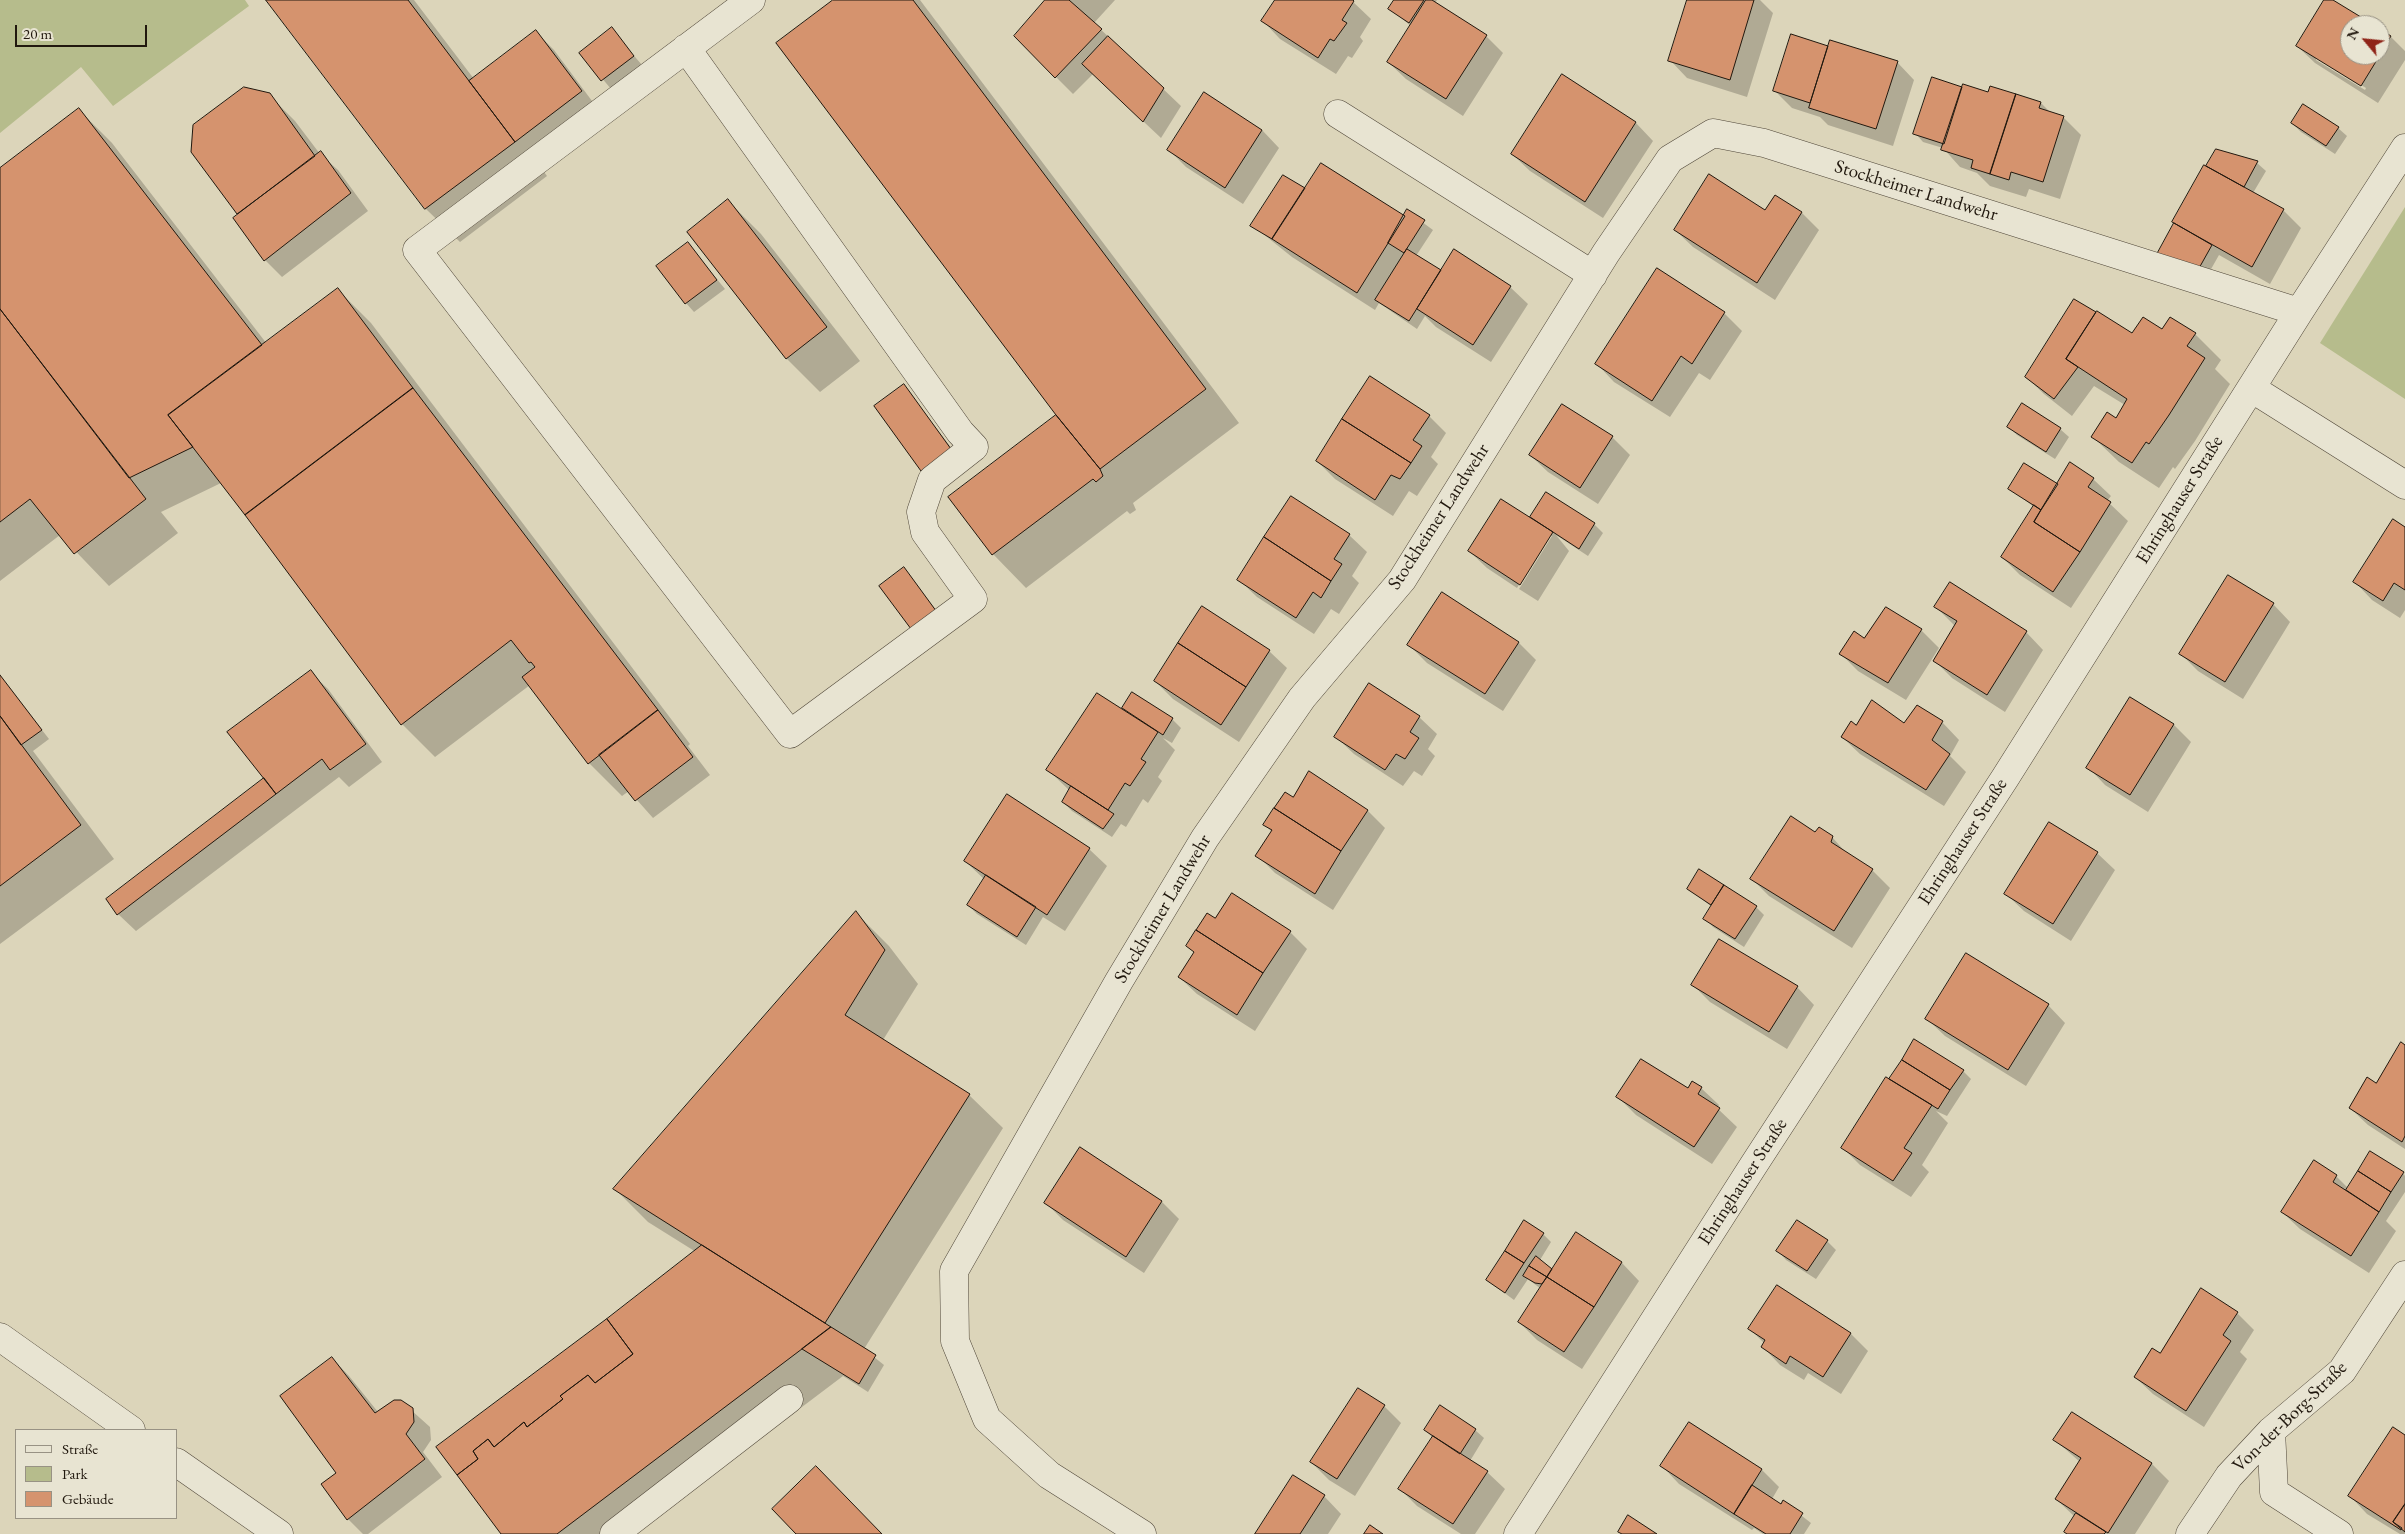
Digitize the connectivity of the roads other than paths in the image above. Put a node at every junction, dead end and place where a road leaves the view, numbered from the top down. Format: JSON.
{"nodes":[{"id":1,"x":751,"y":0,"type":"edge"},
{"id":2,"x":686,"y":48,"type":"junction"},
{"id":3,"x":1338,"y":114,"type":"dead end"},
{"id":4,"x":2405,"y":148,"type":"edge"},
{"id":5,"x":1593,"y":275,"type":"junction"},
{"id":6,"x":2299,"y":312,"type":"junction"},
{"id":7,"x":2251,"y":388,"type":"junction"},
{"id":8,"x":2405,"y":485,"type":"edge"},
{"id":9,"x":2405,"y":1274,"type":"edge"},
{"id":10,"x":0,"y":1337,"type":"edge"},
{"id":11,"x":789,"y":1398,"type":"dead end"},
{"id":12,"x":131,"y":1429,"type":"edge"},
{"id":13,"x":2271,"y":1431,"type":"junction"},
{"id":14,"x":178,"y":1463,"type":"edge"},
{"id":15,"x":279,"y":1534,"type":"edge"},
{"id":16,"x":614,"y":1534,"type":"edge"},
{"id":17,"x":1142,"y":1534,"type":"edge"},
{"id":18,"x":1518,"y":1534,"type":"edge"},
{"id":19,"x":2190,"y":1534,"type":"edge"},
{"id":20,"x":2339,"y":1534,"type":"edge"}],
"edges":[{"from":1,"to":2,"type":"street"},
{"from":2,"to":2,"type":"street"},
{"from":3,"to":5,"type":"street"},
{"from":4,"to":6,"type":"street","name":"Ehringhauser Straße"},
{"from":5,"to":6,"type":"street","name":"Stockheimer Landwehr"},
{"from":5,"to":17,"type":"street","name":"Stockheimer Landwehr"},
{"from":6,"to":7,"type":"street","name":"Ehringhauser Straße"},
{"from":7,"to":8,"type":"street"},
{"from":7,"to":18,"type":"street","name":"Ehringhauser Straße"},
{"from":9,"to":13,"type":"street","name":"Von-der-Borg-Straße"},
{"from":10,"to":12,"type":"street"},
{"from":11,"to":16,"type":"street"},
{"from":13,"to":19,"type":"street","name":"Von-der-Borg-Straße"},
{"from":13,"to":20,"type":"street"},
{"from":14,"to":15,"type":"street"}]}
